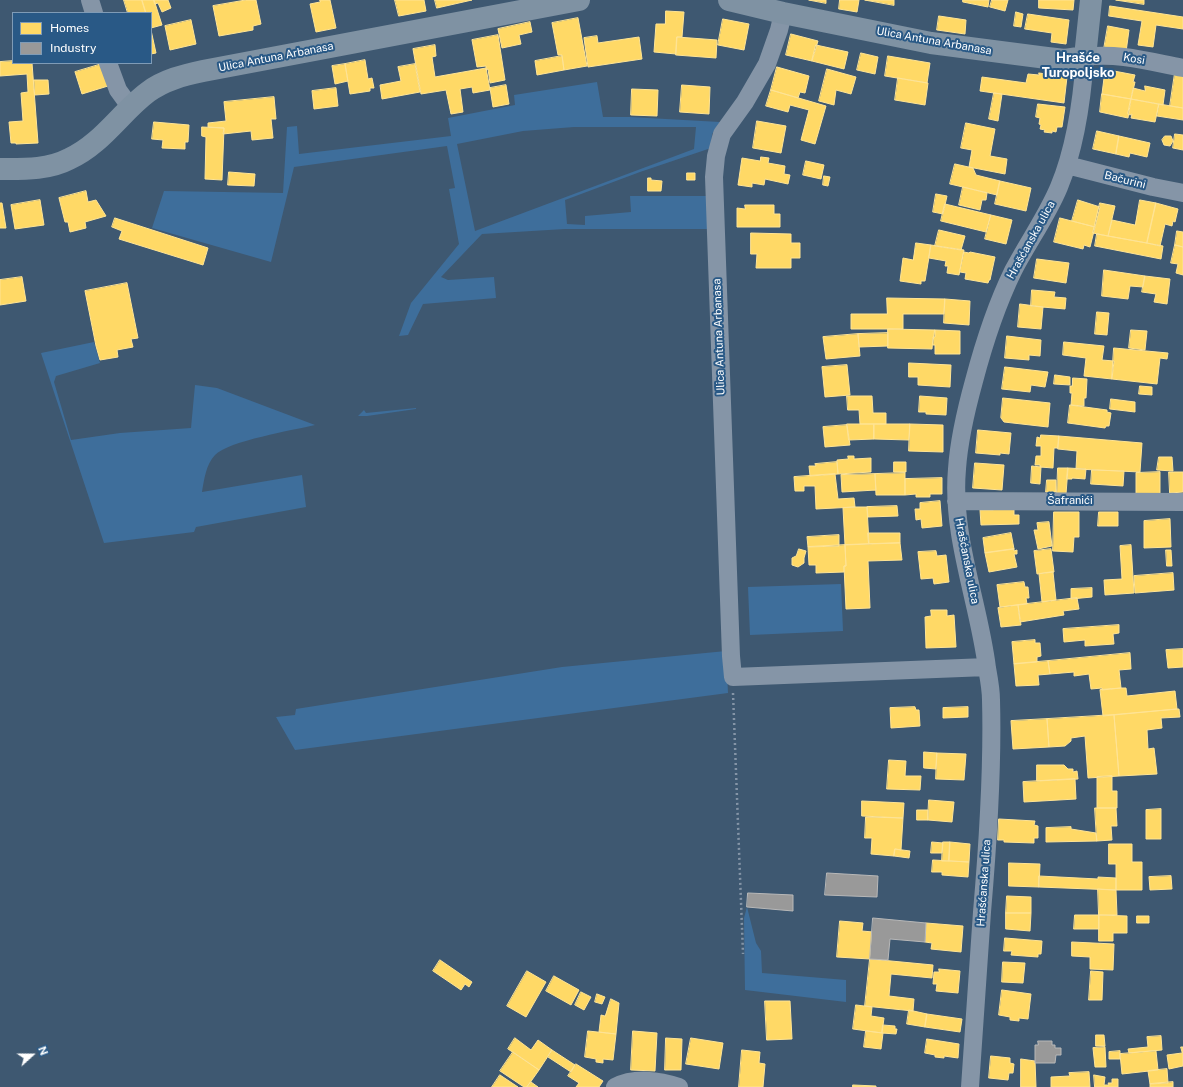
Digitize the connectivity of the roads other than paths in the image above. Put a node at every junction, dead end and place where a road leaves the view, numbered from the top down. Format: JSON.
{"nodes":[{"id":1,"x":90,"y":0,"type":"edge"},
{"id":2,"x":579,"y":0,"type":"edge"},
{"id":3,"x":728,"y":0,"type":"edge"},
{"id":4,"x":1091,"y":0,"type":"edge"},
{"id":5,"x":759,"y":3,"type":"edge"},
{"id":6,"x":94,"y":12,"type":"edge"},
{"id":7,"x":783,"y":13,"type":"junction"},
{"id":8,"x":1085,"y":57,"type":"junction"},
{"id":9,"x":108,"y":64,"type":"edge"},
{"id":10,"x":1183,"y":68,"type":"edge"},
{"id":11,"x":131,"y":108,"type":"junction"},
{"id":12,"x":1067,"y":165,"type":"junction"},
{"id":13,"x":0,"y":169,"type":"edge"},
{"id":14,"x":1183,"y":193,"type":"edge"},
{"id":15,"x":956,"y":501,"type":"junction"},
{"id":16,"x":1183,"y":502,"type":"edge"},
{"id":17,"x":987,"y":667,"type":"junction"},
{"id":18,"x":615,"y":1087,"type":"edge"},
{"id":19,"x":679,"y":1087,"type":"edge"},
{"id":20,"x":970,"y":1087,"type":"edge"}],
"edges":[{"from":1,"to":6,"type":"street"},
{"from":2,"to":11,"type":"main road","name":"Ulica Antuna Arbanasa"},
{"from":3,"to":5,"type":"main road","name":"Ulica Antuna Arbanasa"},
{"from":4,"to":8,"type":"main road"},
{"from":5,"to":7,"type":"main road","name":"Ulica Antuna Arbanasa"},
{"from":7,"to":8,"type":"main road","name":"Ulica Antuna Arbanasa"},
{"from":7,"to":17,"type":"street","name":"Ulica Antuna Arbanasa"},
{"from":8,"to":10,"type":"street","name":"Kosi"},
{"from":8,"to":12,"type":"street","name":"Hrašćanska ulica"},
{"from":9,"to":11,"type":"street"},
{"from":11,"to":13,"type":"main road","name":"Ulica Antuna Arbanasa"},
{"from":12,"to":14,"type":"street","name":"Bačurini"},
{"from":12,"to":15,"type":"street","name":"Hrašćanska ulica"},
{"from":15,"to":16,"type":"street","name":"Šafranići"},
{"from":15,"to":17,"type":"street","name":"Hrašćanska ulica"},
{"from":17,"to":20,"type":"street","name":"Hrašćanska ulica"},
{"from":18,"to":19,"type":"street"}]}
